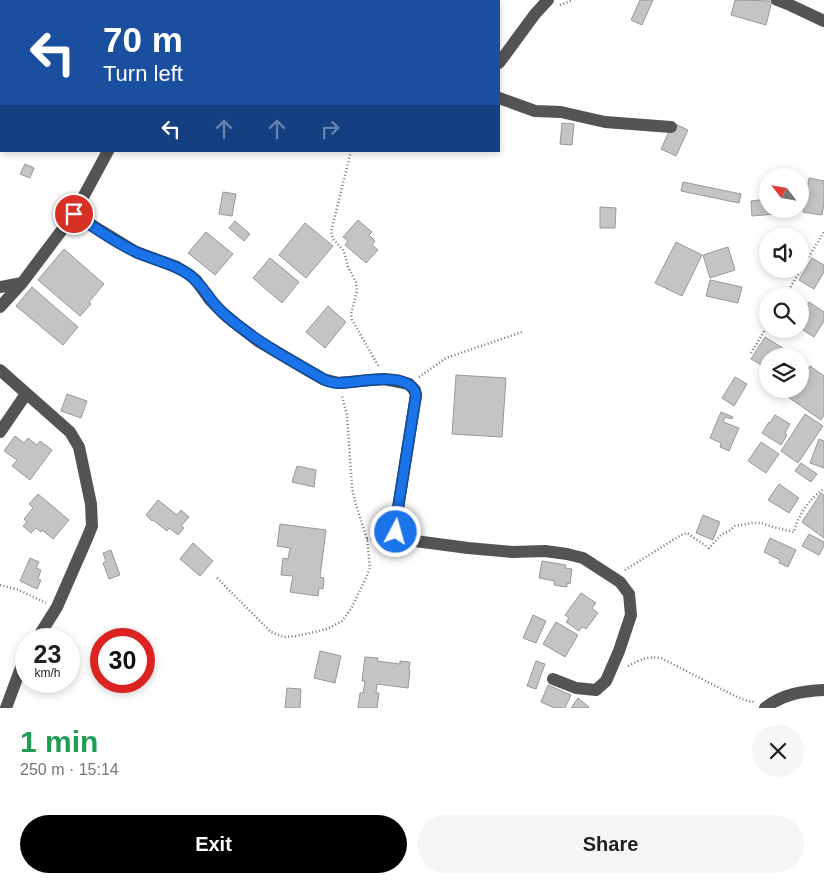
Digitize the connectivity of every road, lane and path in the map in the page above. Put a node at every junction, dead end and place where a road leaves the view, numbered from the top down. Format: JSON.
{"nodes":[{"id":1,"x":548,"y":0,"type":"edge"},
{"id":2,"x":776,"y":0,"type":"edge"},
{"id":3,"x":824,"y":21,"type":"edge"},
{"id":4,"x":500,"y":62,"type":"edge"},
{"id":5,"x":500,"y":98,"type":"edge"},
{"id":6,"x":670,"y":128,"type":"dead end"},
{"id":7,"x":107,"y":152,"type":"edge"},
{"id":8,"x":351,"y":152,"type":"edge"},
{"id":9,"x":74,"y":214,"type":"junction"},
{"id":10,"x":824,"y":232,"type":"edge"},
{"id":11,"x":22,"y":283,"type":"junction"},
{"id":12,"x":0,"y":287,"type":"edge"},
{"id":13,"x":790,"y":288,"type":"edge"},
{"id":14,"x":0,"y":307,"type":"edge"},
{"id":15,"x":522,"y":332,"type":"dead end"},
{"id":16,"x":760,"y":338,"type":"edge"},
{"id":17,"x":751,"y":353,"type":"dead end"},
{"id":18,"x":0,"y":370,"type":"edge"},
{"id":19,"x":384,"y":379,"type":"junction"},
{"id":20,"x":338,"y":383,"type":"junction"},
{"id":21,"x":409,"y":384,"type":"junction"},
{"id":22,"x":26,"y":394,"type":"junction"},
{"id":23,"x":0,"y":432,"type":"edge"},
{"id":24,"x":824,"y":489,"type":"edge"},
{"id":25,"x":218,"y":578,"type":"dead end"},
{"id":26,"x":613,"y":578,"type":"junction"},
{"id":27,"x":0,"y":585,"type":"edge"},
{"id":28,"x":56,"y":607,"type":"junction"},
{"id":29,"x":44,"y":628,"type":"edge"},
{"id":30,"x":624,"y":668,"type":"dead end"},
{"id":31,"x":553,"y":679,"type":"dead end"},
{"id":32,"x":15,"y":684,"type":"edge"},
{"id":33,"x":824,"y":690,"type":"edge"},
{"id":34,"x":767,"y":706,"type":"edge"},
{"id":35,"x":6,"y":708,"type":"edge"}],
"edges":[{"from":1,"to":4,"type":"street"},
{"from":2,"to":3,"type":"street"},
{"from":5,"to":6,"type":"street"},
{"from":7,"to":9,"type":"street"},
{"from":8,"to":19,"type":"path"},
{"from":9,"to":11,"type":"street"},
{"from":9,"to":20,"type":"street"},
{"from":10,"to":13,"type":"path"},
{"from":11,"to":12,"type":"street"},
{"from":11,"to":14,"type":"street"},
{"from":15,"to":21,"type":"path"},
{"from":16,"to":17,"type":"path"},
{"from":18,"to":22,"type":"street"},
{"from":19,"to":20,"type":"street"},
{"from":19,"to":21,"type":"street"},
{"from":20,"to":25,"type":"path"},
{"from":21,"to":26,"type":"street"},
{"from":22,"to":23,"type":"street"},
{"from":22,"to":28,"type":"street"},
{"from":24,"to":26,"type":"path"},
{"from":26,"to":31,"type":"street"},
{"from":27,"to":28,"type":"path"},
{"from":28,"to":29,"type":"street"},
{"from":30,"to":34,"type":"path"},
{"from":32,"to":35,"type":"street"},
{"from":33,"to":34,"type":"street"}]}
